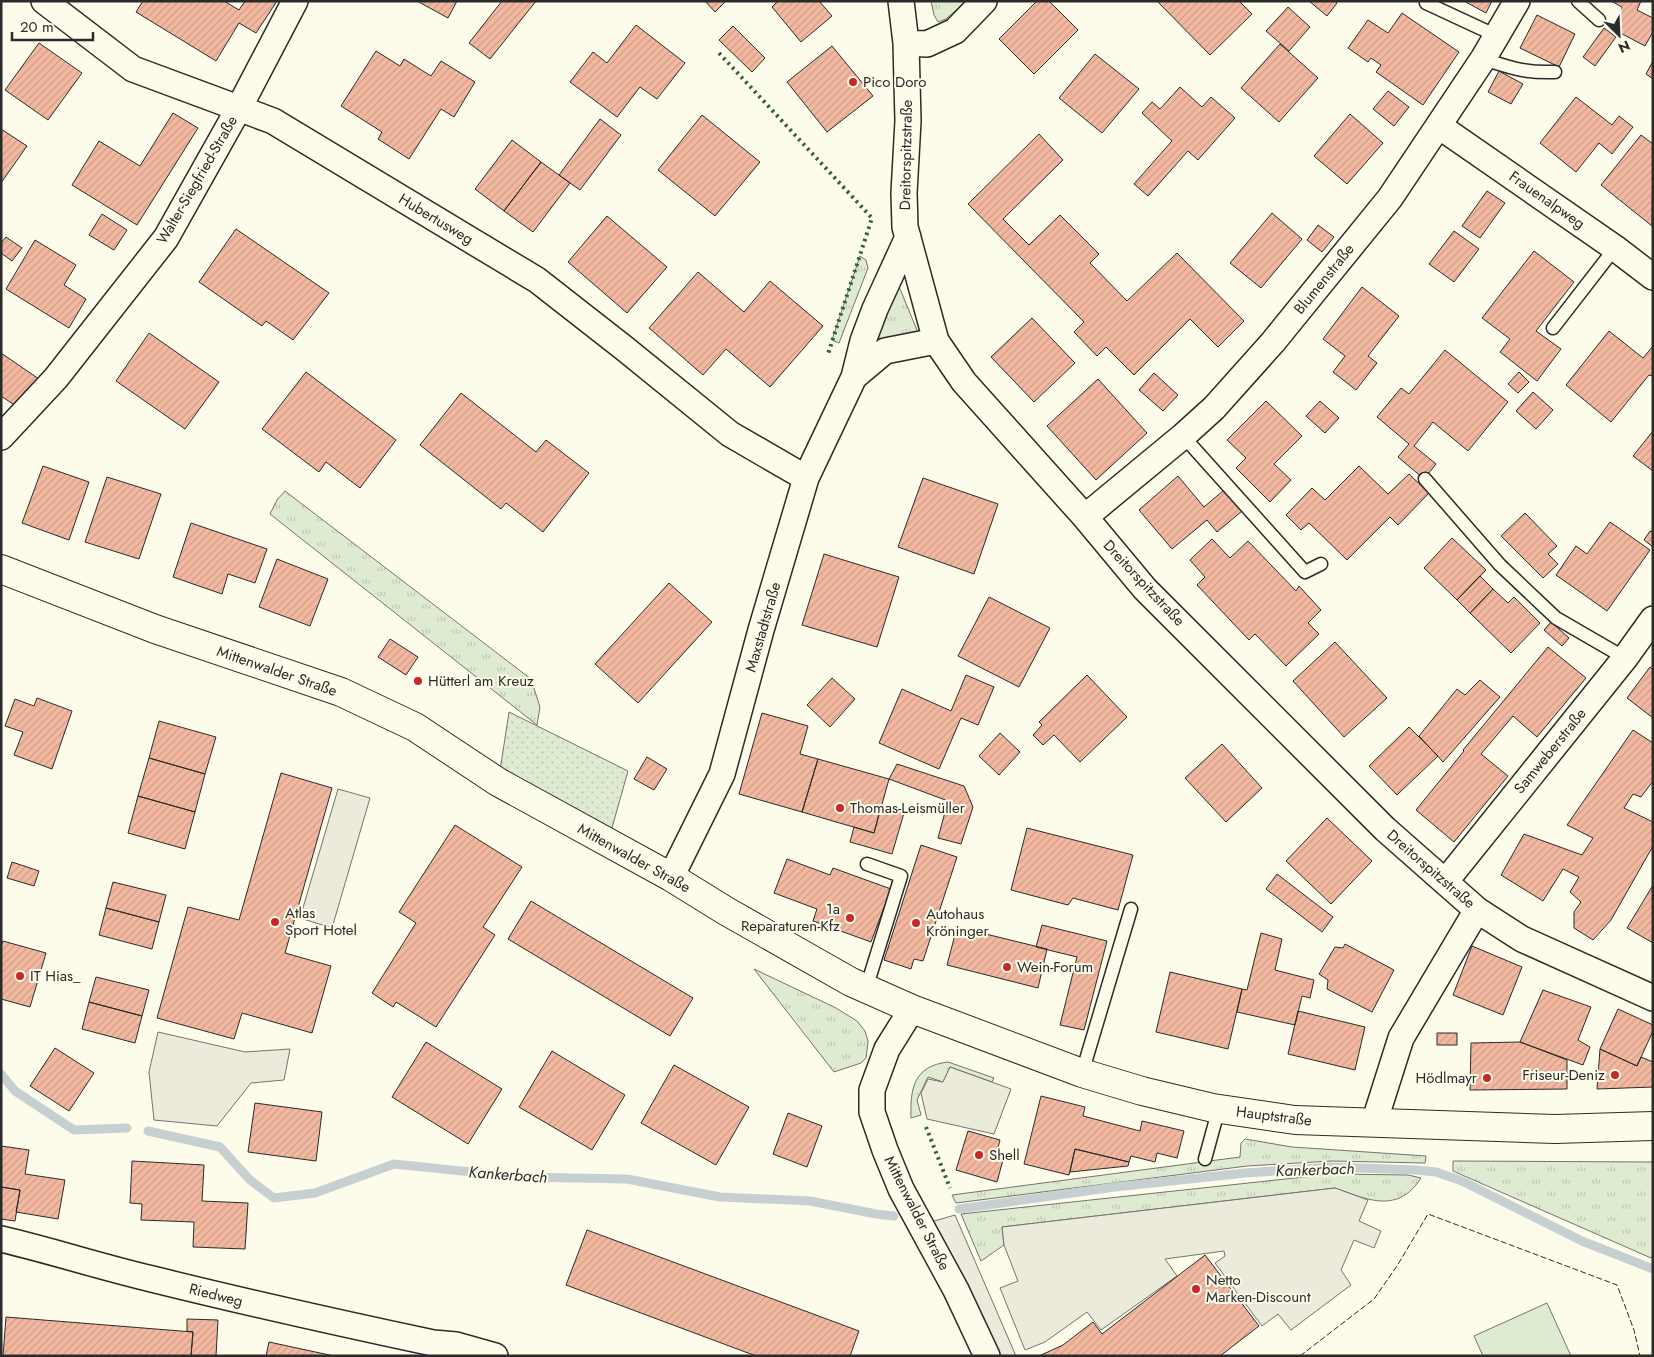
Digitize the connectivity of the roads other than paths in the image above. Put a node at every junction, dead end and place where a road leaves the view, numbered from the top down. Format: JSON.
{"nodes":[{"id":1,"x":44,"y":1,"type":"edge"},
{"id":2,"x":295,"y":1,"type":"edge"},
{"id":3,"x":901,"y":1,"type":"edge"},
{"id":4,"x":984,"y":1,"type":"edge"},
{"id":5,"x":1517,"y":1,"type":"edge"},
{"id":6,"x":1578,"y":1,"type":"edge"},
{"id":7,"x":1426,"y":3,"type":"dead end"},
{"id":8,"x":1599,"y":20,"type":"dead end"},
{"id":9,"x":1496,"y":36,"type":"junction"},
{"id":10,"x":906,"y":43,"type":"junction"},
{"id":11,"x":1484,"y":59,"type":"junction"},
{"id":12,"x":1554,"y":72,"type":"dead end"},
{"id":13,"x":239,"y":108,"type":"junction"},
{"id":14,"x":1439,"y":126,"type":"junction"},
{"id":15,"x":908,"y":237,"type":"junction"},
{"id":16,"x":1615,"y":248,"type":"junction"},
{"id":17,"x":1653,"y":277,"type":"edge"},
{"id":18,"x":1553,"y":328,"type":"dead end"},
{"id":19,"x":936,"y":341,"type":"junction"},
{"id":20,"x":854,"y":377,"type":"junction"},
{"id":21,"x":1183,"y":436,"type":"junction"},
{"id":22,"x":1,"y":437,"type":"edge"},
{"id":23,"x":806,"y":478,"type":"junction"},
{"id":24,"x":1424,"y":480,"type":"dead end"},
{"id":25,"x":1085,"y":517,"type":"junction"},
{"id":26,"x":1321,"y":564,"type":"dead end"},
{"id":27,"x":1,"y":569,"type":"edge"},
{"id":28,"x":1653,"y":618,"type":"edge"},
{"id":29,"x":1625,"y":658,"type":"junction"},
{"id":30,"x":867,"y":864,"type":"dead end"},
{"id":31,"x":671,"y":877,"type":"junction"},
{"id":32,"x":1445,"y":882,"type":"junction"},
{"id":33,"x":1132,"y":909,"type":"dead end"},
{"id":34,"x":1478,"y":910,"type":"junction"},
{"id":35,"x":866,"y":989,"type":"junction"},
{"id":36,"x":1653,"y":998,"type":"edge"},
{"id":37,"x":912,"y":1009,"type":"junction"},
{"id":38,"x":1082,"y":1073,"type":"junction"},
{"id":39,"x":1219,"y":1108,"type":"junction"},
{"id":40,"x":1374,"y":1123,"type":"junction"},
{"id":41,"x":1653,"y":1126,"type":"edge"},
{"id":42,"x":1205,"y":1159,"type":"dead end"},
{"id":43,"x":1,"y":1239,"type":"edge"},
{"id":44,"x":495,"y":1356,"type":"edge"},
{"id":45,"x":987,"y":1356,"type":"edge"}],
"edges":[{"from":1,"to":13,"type":"street","name":"Hubertusweg"},
{"from":2,"to":13,"type":"street","name":"Walter-Siegfried-Straße"},
{"from":3,"to":10,"type":"street","name":"Dreitorspitzstraße"},
{"from":4,"to":10,"type":"street"},
{"from":5,"to":9,"type":"street","name":"Blumenstraße"},
{"from":6,"to":8,"type":"lane"},
{"from":7,"to":9,"type":"lane"},
{"from":9,"to":11,"type":"street","name":"Blumenstraße"},
{"from":10,"to":15,"type":"street","name":"Dreitorspitzstraße"},
{"from":11,"to":12,"type":"lane"},
{"from":11,"to":14,"type":"street","name":"Blumenstraße"},
{"from":13,"to":22,"type":"street","name":"Walter-Siegfried-Straße"},
{"from":13,"to":23,"type":"street","name":"Hubertusweg"},
{"from":14,"to":16,"type":"street","name":"Frauenalpweg"},
{"from":14,"to":21,"type":"street","name":"Blumenstraße"},
{"from":15,"to":19,"type":"street","name":"Dreitorspitzstraße"},
{"from":15,"to":20,"type":"street","name":"Maxstadtstraße"},
{"from":16,"to":17,"type":"street","name":"Frauenalpweg"},
{"from":16,"to":18,"type":"lane"},
{"from":19,"to":20,"type":"street","name":"Maxstadtstraße"},
{"from":19,"to":25,"type":"street","name":"Dreitorspitzstraße"},
{"from":20,"to":23,"type":"street","name":"Maxstadtstraße"},
{"from":21,"to":25,"type":"street","name":"Blumenstraße"},
{"from":21,"to":26,"type":"lane"},
{"from":23,"to":31,"type":"street","name":"Maxstadtstraße"},
{"from":24,"to":29,"type":"lane"},
{"from":25,"to":32,"type":"street","name":"Dreitorspitzstraße"},
{"from":27,"to":31,"type":"main road","name":"Mittenwalder Straße"},
{"from":28,"to":29,"type":"street","name":"Samweberstraße"},
{"from":29,"to":32,"type":"street","name":"Samweberstraße"},
{"from":30,"to":35,"type":"lane"},
{"from":31,"to":35,"type":"main road","name":"Mittenwalder Straße"},
{"from":32,"to":34,"type":"street","name":"Dreitorspitzstraße"},
{"from":33,"to":38,"type":"lane"},
{"from":34,"to":36,"type":"street","name":"Dreitorspitzstraße"},
{"from":34,"to":40,"type":"street"},
{"from":35,"to":37,"type":"main road","name":"Mittenwalder Straße"},
{"from":37,"to":38,"type":"main road","name":"Hauptstraße"},
{"from":37,"to":45,"type":"street","name":"Mittenwalder Straße"},
{"from":38,"to":39,"type":"main road","name":"Hauptstraße"},
{"from":39,"to":40,"type":"main road","name":"Hauptstraße"},
{"from":39,"to":42,"type":"lane"},
{"from":40,"to":41,"type":"main road","name":"Hauptstraße"},
{"from":43,"to":44,"type":"street","name":"Riedweg"}]}
